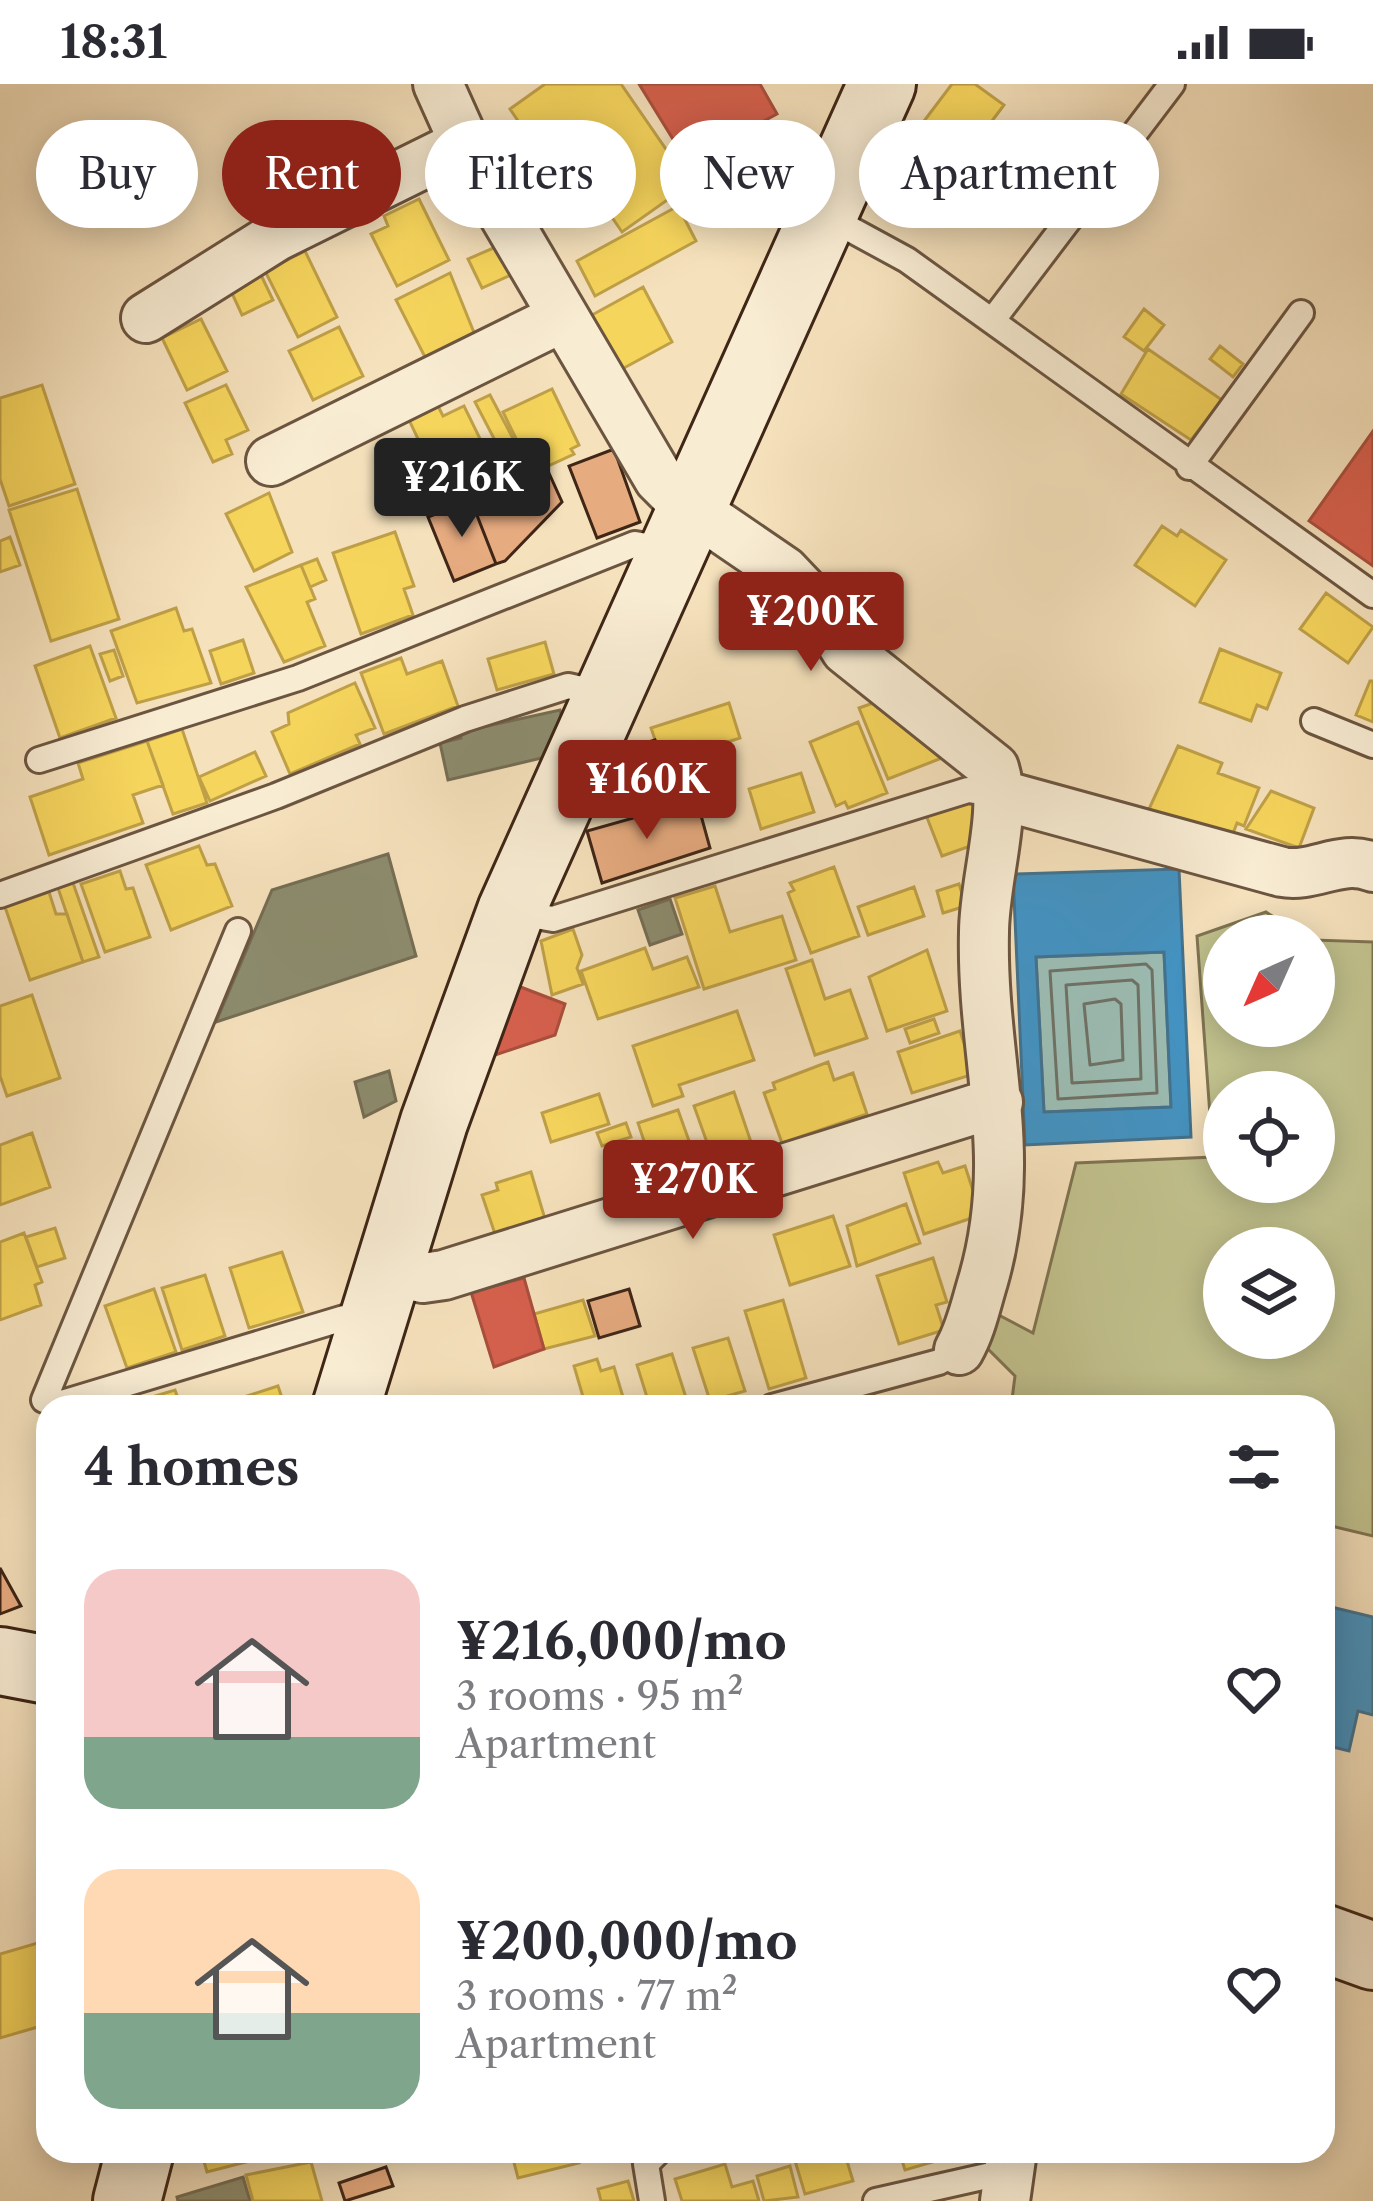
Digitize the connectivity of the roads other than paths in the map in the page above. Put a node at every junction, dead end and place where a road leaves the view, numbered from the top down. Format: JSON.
{"nodes":[{"id":1,"x":438,"y":84,"type":"edge"},
{"id":2,"x":882,"y":84,"type":"edge"},
{"id":3,"x":1172,"y":84,"type":"edge"},
{"id":4,"x":453,"y":120,"type":"edge"},
{"id":5,"x":425,"y":163,"type":"edge"},
{"id":6,"x":835,"y":190,"type":"edge"},
{"id":7,"x":835,"y":221,"type":"edge"},
{"id":8,"x":512,"y":228,"type":"edge"},
{"id":9,"x":818,"y":228,"type":"edge"},
{"id":10,"x":1301,"y":313,"type":"dead end"},
{"id":11,"x":563,"y":317,"type":"junction"},
{"id":12,"x":146,"y":318,"type":"dead end"},
{"id":13,"x":992,"y":321,"type":"junction"},
{"id":14,"x":271,"y":461,"type":"dead end"},
{"id":15,"x":1189,"y":467,"type":"junction"},
{"id":16,"x":681,"y":528,"type":"junction"},
{"id":17,"x":1373,"y":595,"type":"edge"},
{"id":18,"x":607,"y":695,"type":"junction"},
{"id":19,"x":1314,"y":721,"type":"dead end"},
{"id":20,"x":1373,"y":745,"type":"edge"},
{"id":21,"x":39,"y":760,"type":"dead end"},
{"id":22,"x":1000,"y":795,"type":"junction"},
{"id":23,"x":1373,"y":867,"type":"edge"},
{"id":24,"x":0,"y":895,"type":"edge"},
{"id":25,"x":511,"y":911,"type":"junction"},
{"id":26,"x":238,"y":931,"type":"dead end"},
{"id":27,"x":998,"y":1102,"type":"junction"},
{"id":28,"x":380,"y":1297,"type":"junction"},
{"id":29,"x":959,"y":1350,"type":"joint"},
{"id":30,"x":46,"y":1395,"type":"edge"},
{"id":31,"x":89,"y":1395,"type":"edge"},
{"id":32,"x":350,"y":1395,"type":"edge"},
{"id":33,"x":817,"y":1395,"type":"edge"},
{"id":34,"x":0,"y":1661,"type":"edge"},
{"id":35,"x":36,"y":1668,"type":"edge"},
{"id":36,"x":1335,"y":1942,"type":"edge"},
{"id":37,"x":1373,"y":1956,"type":"edge"},
{"id":38,"x":137,"y":2163,"type":"edge"},
{"id":39,"x":647,"y":2163,"type":"edge"},
{"id":40,"x":1009,"y":2174,"type":"edge"},
{"id":41,"x":127,"y":2201,"type":"edge"},
{"id":42,"x":652,"y":2201,"type":"edge"},
{"id":43,"x":876,"y":2201,"type":"edge"}],
"edges":[{"from":1,"to":4,"type":"street"},
{"from":2,"to":6,"type":"street"},
{"from":3,"to":13,"type":"lane"},
{"from":5,"to":12,"type":"street"},
{"from":7,"to":13,"type":"lane"},
{"from":8,"to":11,"type":"street"},
{"from":9,"to":16,"type":"street"},
{"from":10,"to":15,"type":"lane"},
{"from":11,"to":14,"type":"street"},
{"from":11,"to":16,"type":"street"},
{"from":13,"to":15,"type":"lane"},
{"from":15,"to":17,"type":"lane"},
{"from":16,"to":18,"type":"street"},
{"from":16,"to":21,"type":"lane"},
{"from":16,"to":22,"type":"street"},
{"from":18,"to":24,"type":"lane"},
{"from":18,"to":25,"type":"street"},
{"from":19,"to":20,"type":"lane"},
{"from":22,"to":23,"type":"street"},
{"from":22,"to":25,"type":"lane"},
{"from":22,"to":27,"type":"street"},
{"from":25,"to":28,"type":"street"},
{"from":26,"to":30,"type":"lane"},
{"from":27,"to":28,"type":"street"},
{"from":27,"to":29,"type":"street"},
{"from":28,"to":31,"type":"lane"},
{"from":28,"to":32,"type":"street"},
{"from":29,"to":33,"type":"lane"},
{"from":34,"to":35,"type":"street"},
{"from":36,"to":37,"type":"street"},
{"from":38,"to":41,"type":"street"},
{"from":39,"to":42,"type":"lane"},
{"from":40,"to":43,"type":"lane"}]}
